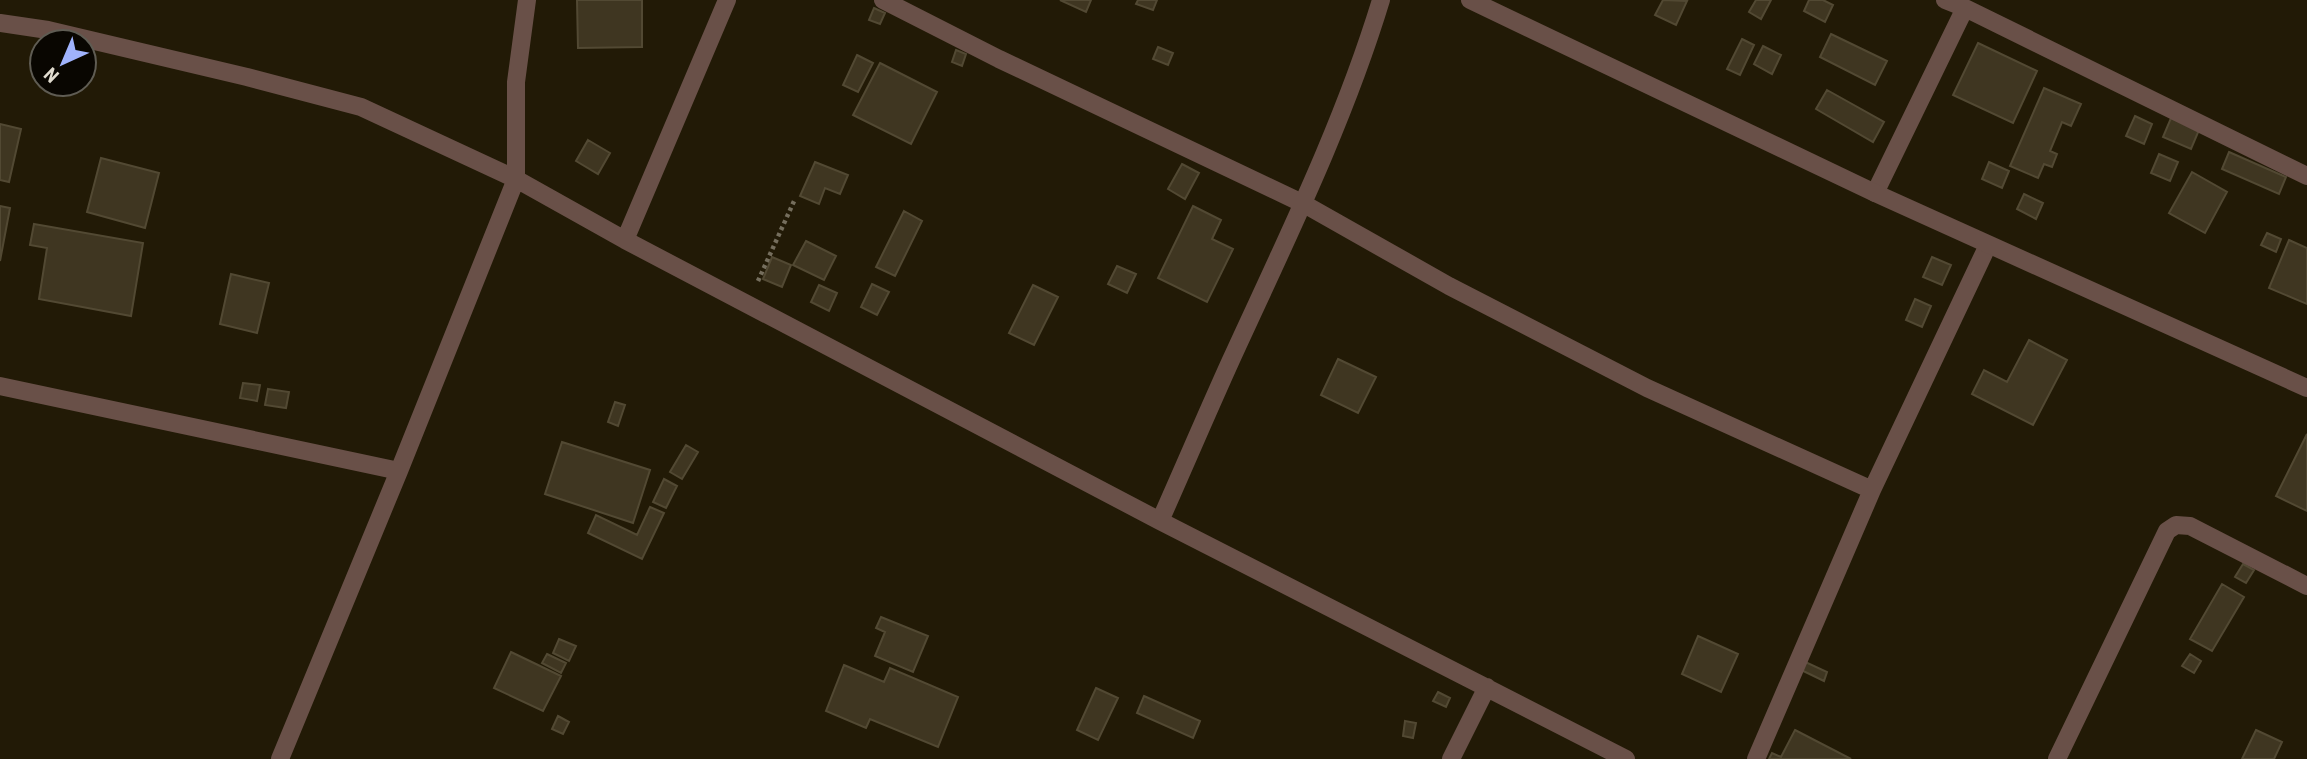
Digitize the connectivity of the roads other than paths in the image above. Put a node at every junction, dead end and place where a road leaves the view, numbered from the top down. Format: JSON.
{"nodes":[{"id":1,"x":527,"y":0,"type":"edge"},
{"id":2,"x":727,"y":0,"type":"edge"},
{"id":3,"x":883,"y":0,"type":"edge"},
{"id":4,"x":1381,"y":0,"type":"edge"},
{"id":5,"x":1470,"y":0,"type":"edge"},
{"id":6,"x":1945,"y":0,"type":"edge"},
{"id":7,"x":1965,"y":8,"type":"junction"},
{"id":8,"x":0,"y":23,"type":"edge"},
{"id":9,"x":2307,"y":176,"type":"edge"},
{"id":10,"x":516,"y":180,"type":"junction"},
{"id":11,"x":1875,"y":193,"type":"junction"},
{"id":12,"x":1304,"y":204,"type":"junction"},
{"id":13,"x":625,"y":240,"type":"junction"},
{"id":14,"x":1988,"y":245,"type":"junction"},
{"id":15,"x":0,"y":386,"type":"edge"},
{"id":16,"x":2307,"y":388,"type":"edge"},
{"id":17,"x":399,"y":471,"type":"junction"},
{"id":18,"x":1872,"y":490,"type":"junction"},
{"id":19,"x":1160,"y":521,"type":"junction"},
{"id":20,"x":2307,"y":586,"type":"edge"},
{"id":21,"x":1487,"y":687,"type":"junction"},
{"id":22,"x":279,"y":759,"type":"edge"},
{"id":23,"x":1451,"y":759,"type":"edge"},
{"id":24,"x":1626,"y":759,"type":"edge"},
{"id":25,"x":1756,"y":759,"type":"edge"},
{"id":26,"x":2057,"y":759,"type":"edge"}],
"edges":[{"from":1,"to":10,"type":"street"},
{"from":2,"to":13,"type":"street"},
{"from":3,"to":12,"type":"street"},
{"from":4,"to":12,"type":"street"},
{"from":5,"to":11,"type":"street"},
{"from":6,"to":7,"type":"street"},
{"from":7,"to":9,"type":"street"},
{"from":7,"to":11,"type":"street"},
{"from":8,"to":10,"type":"street"},
{"from":10,"to":13,"type":"street"},
{"from":10,"to":17,"type":"street"},
{"from":11,"to":14,"type":"street"},
{"from":12,"to":18,"type":"street"},
{"from":12,"to":19,"type":"street"},
{"from":13,"to":19,"type":"street"},
{"from":14,"to":16,"type":"street"},
{"from":14,"to":18,"type":"street"},
{"from":15,"to":17,"type":"street"},
{"from":17,"to":22,"type":"street"},
{"from":18,"to":25,"type":"street"},
{"from":19,"to":21,"type":"street"},
{"from":20,"to":26,"type":"street"},
{"from":21,"to":23,"type":"street"},
{"from":21,"to":24,"type":"street"}]}
